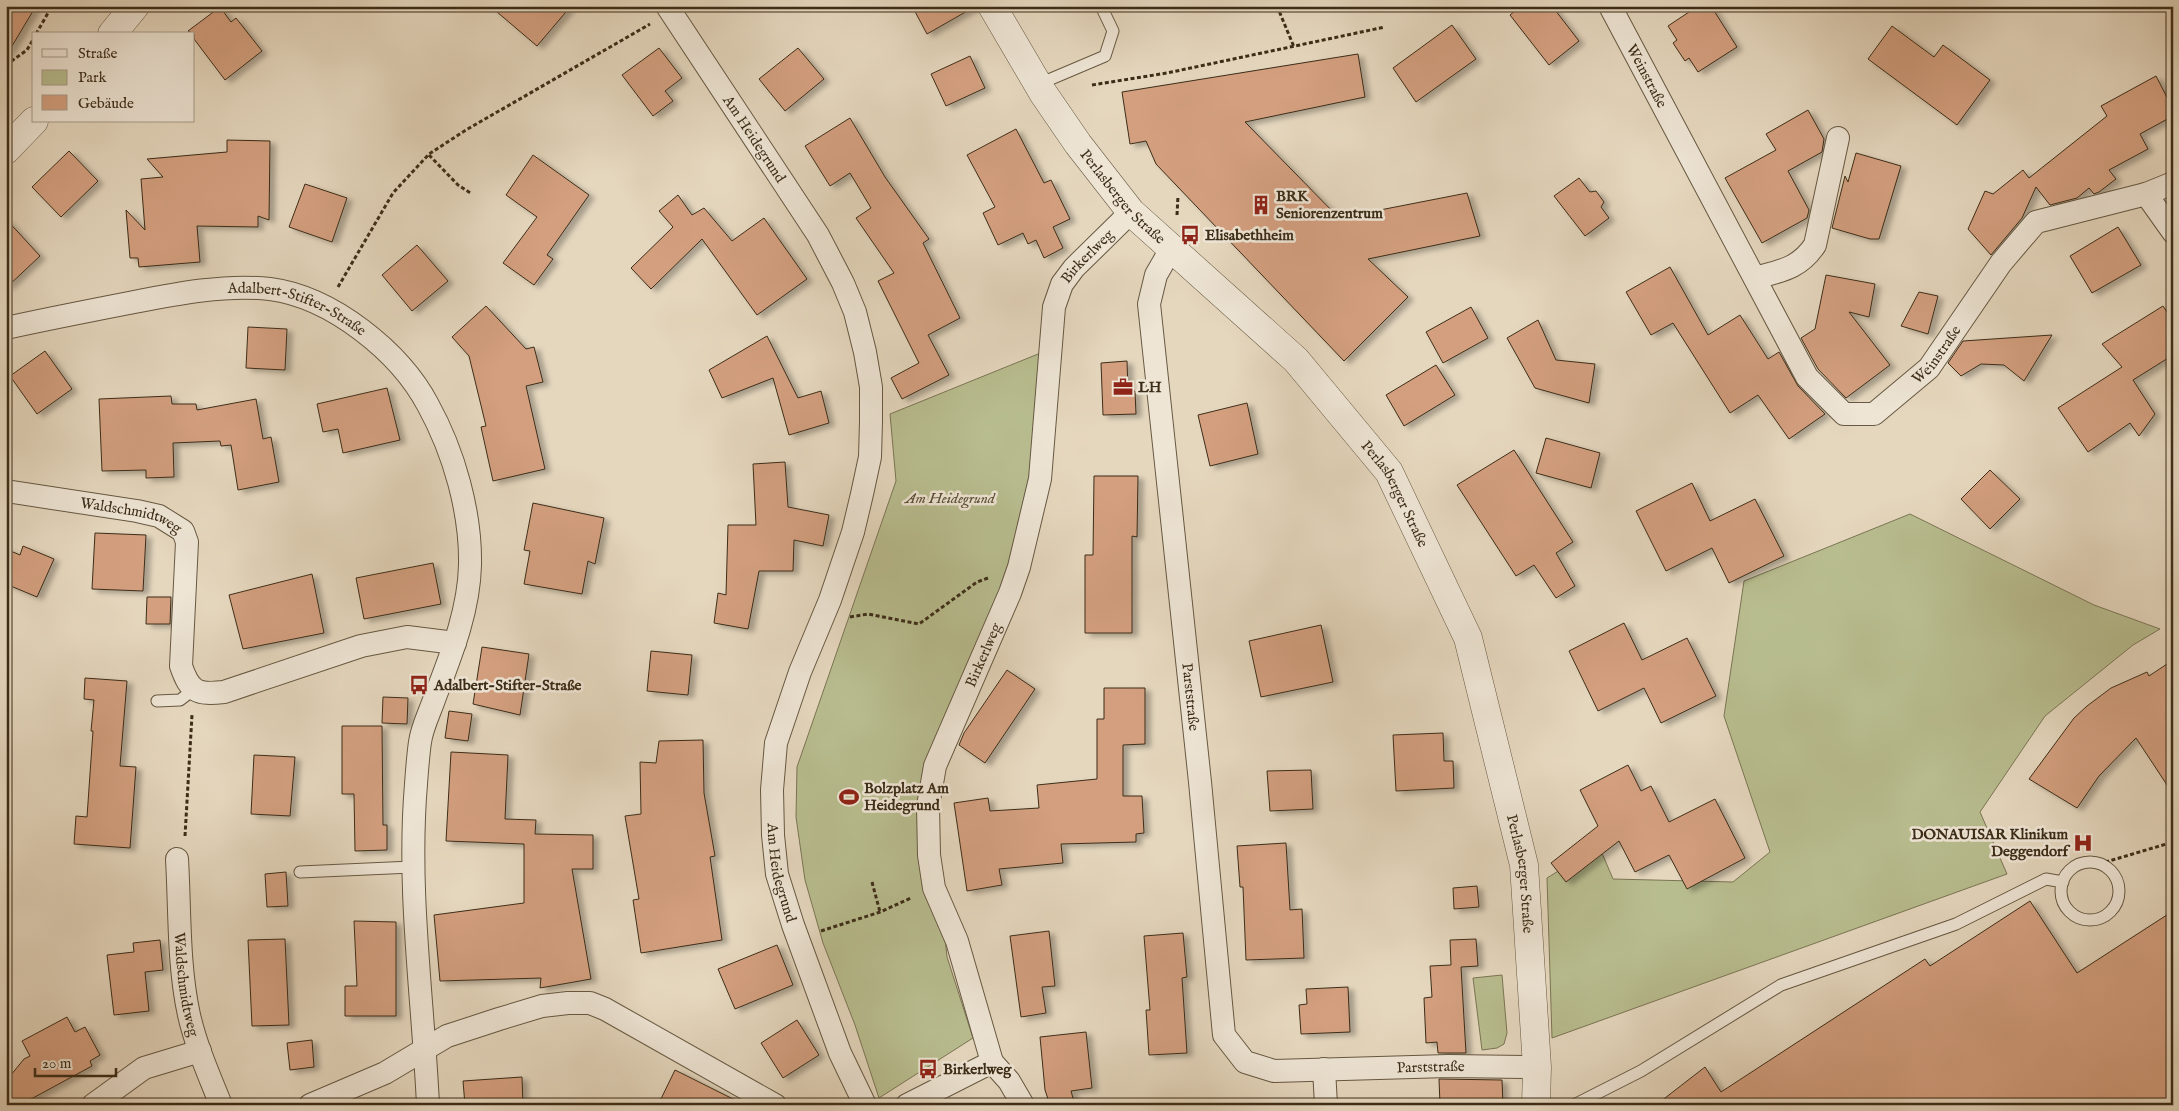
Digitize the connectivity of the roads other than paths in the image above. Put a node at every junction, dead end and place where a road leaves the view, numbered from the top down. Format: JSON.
{"nodes":[{"id":1,"x":135,"y":6,"type":"edge"},
{"id":2,"x":992,"y":6,"type":"edge"},
{"id":3,"x":1101,"y":6,"type":"edge"},
{"id":4,"x":1615,"y":8,"type":"edge"},
{"id":5,"x":668,"y":9,"type":"edge"},
{"id":6,"x":114,"y":32,"type":"edge"},
{"id":7,"x":1039,"y":84,"type":"junction"},
{"id":8,"x":33,"y":122,"type":"edge"},
{"id":9,"x":1838,"y":138,"type":"dead end"},
{"id":10,"x":6,"y":150,"type":"edge"},
{"id":11,"x":2173,"y":183,"type":"edge"},
{"id":12,"x":2146,"y":194,"type":"junction"},
{"id":13,"x":1130,"y":212,"type":"junction"},
{"id":14,"x":2173,"y":232,"type":"edge"},
{"id":15,"x":1171,"y":249,"type":"junction"},
{"id":16,"x":1755,"y":278,"type":"junction"},
{"id":17,"x":6,"y":328,"type":"edge"},
{"id":18,"x":6,"y":491,"type":"edge"},
{"id":19,"x":455,"y":643,"type":"junction"},
{"id":20,"x":193,"y":690,"type":"junction"},
{"id":21,"x":157,"y":701,"type":"dead end"},
{"id":22,"x":177,"y":859,"type":"road end"},
{"id":23,"x":412,"y":868,"type":"junction"},
{"id":24,"x":300,"y":872,"type":"dead end"},
{"id":25,"x":2063,"y":882,"type":"junction"},
{"id":26,"x":200,"y":1051,"type":"junction"},
{"id":27,"x":425,"y":1051,"type":"junction"},
{"id":28,"x":992,"y":1062,"type":"junction"},
{"id":29,"x":1537,"y":1067,"type":"junction"},
{"id":30,"x":1324,"y":1069,"type":"junction"},
{"id":31,"x":93,"y":1105,"type":"edge"},
{"id":32,"x":220,"y":1105,"type":"edge"},
{"id":33,"x":310,"y":1105,"type":"edge"},
{"id":34,"x":428,"y":1105,"type":"edge"},
{"id":35,"x":775,"y":1105,"type":"edge"},
{"id":36,"x":865,"y":1105,"type":"edge"},
{"id":37,"x":907,"y":1105,"type":"edge"},
{"id":38,"x":1023,"y":1105,"type":"edge"},
{"id":39,"x":1326,"y":1105,"type":"edge"},
{"id":40,"x":1536,"y":1105,"type":"edge"},
{"id":41,"x":1574,"y":1105,"type":"edge"}],
"edges":[{"from":1,"to":6,"type":"street"},
{"from":2,"to":7,"type":"street","name":"Perlasberger Straße"},
{"from":3,"to":7,"type":"lane"},
{"from":4,"to":16,"type":"street","name":"Weinstraße"},
{"from":5,"to":36,"type":"street","name":"Am Heidegrund"},
{"from":7,"to":13,"type":"street","name":"Perlasberger Straße"},
{"from":8,"to":10,"type":"street"},
{"from":9,"to":16,"type":"street"},
{"from":11,"to":12,"type":"street","name":"Weinstraße"},
{"from":12,"to":14,"type":"street"},
{"from":12,"to":16,"type":"street","name":"Weinstraße"},
{"from":13,"to":15,"type":"street","name":"Perlasberger Straße"},
{"from":13,"to":28,"type":"street","name":"Birkerlweg"},
{"from":15,"to":29,"type":"street","name":"Perlasberger Straße"},
{"from":15,"to":30,"type":"street","name":"Parststraße"},
{"from":17,"to":19,"type":"street","name":"Adalbert-Stifter-Straße"},
{"from":18,"to":20,"type":"street","name":"Waldschmidtweg"},
{"from":19,"to":20,"type":"street"},
{"from":19,"to":23,"type":"street","name":"Adalbert-Stifter-Straße"},
{"from":20,"to":21,"type":"lane"},
{"from":22,"to":26,"type":"street","name":"Waldschmidtweg"},
{"from":23,"to":24,"type":"lane"},
{"from":23,"to":27,"type":"street","name":"Adalbert-Stifter-Straße"},
{"from":25,"to":25,"type":"lane"},
{"from":25,"to":41,"type":"lane"},
{"from":26,"to":31,"type":"street"},
{"from":26,"to":32,"type":"street","name":"Waldschmidtweg"},
{"from":27,"to":33,"type":"street"},
{"from":27,"to":34,"type":"street","name":"Adalbert-Stifter-Straße"},
{"from":27,"to":35,"type":"street"},
{"from":28,"to":37,"type":"street"},
{"from":28,"to":38,"type":"street","name":"Birkerlweg"},
{"from":29,"to":30,"type":"street","name":"Parststraße"},
{"from":29,"to":40,"type":"street","name":"Perlasberger Straße"},
{"from":30,"to":39,"type":"street"}]}
